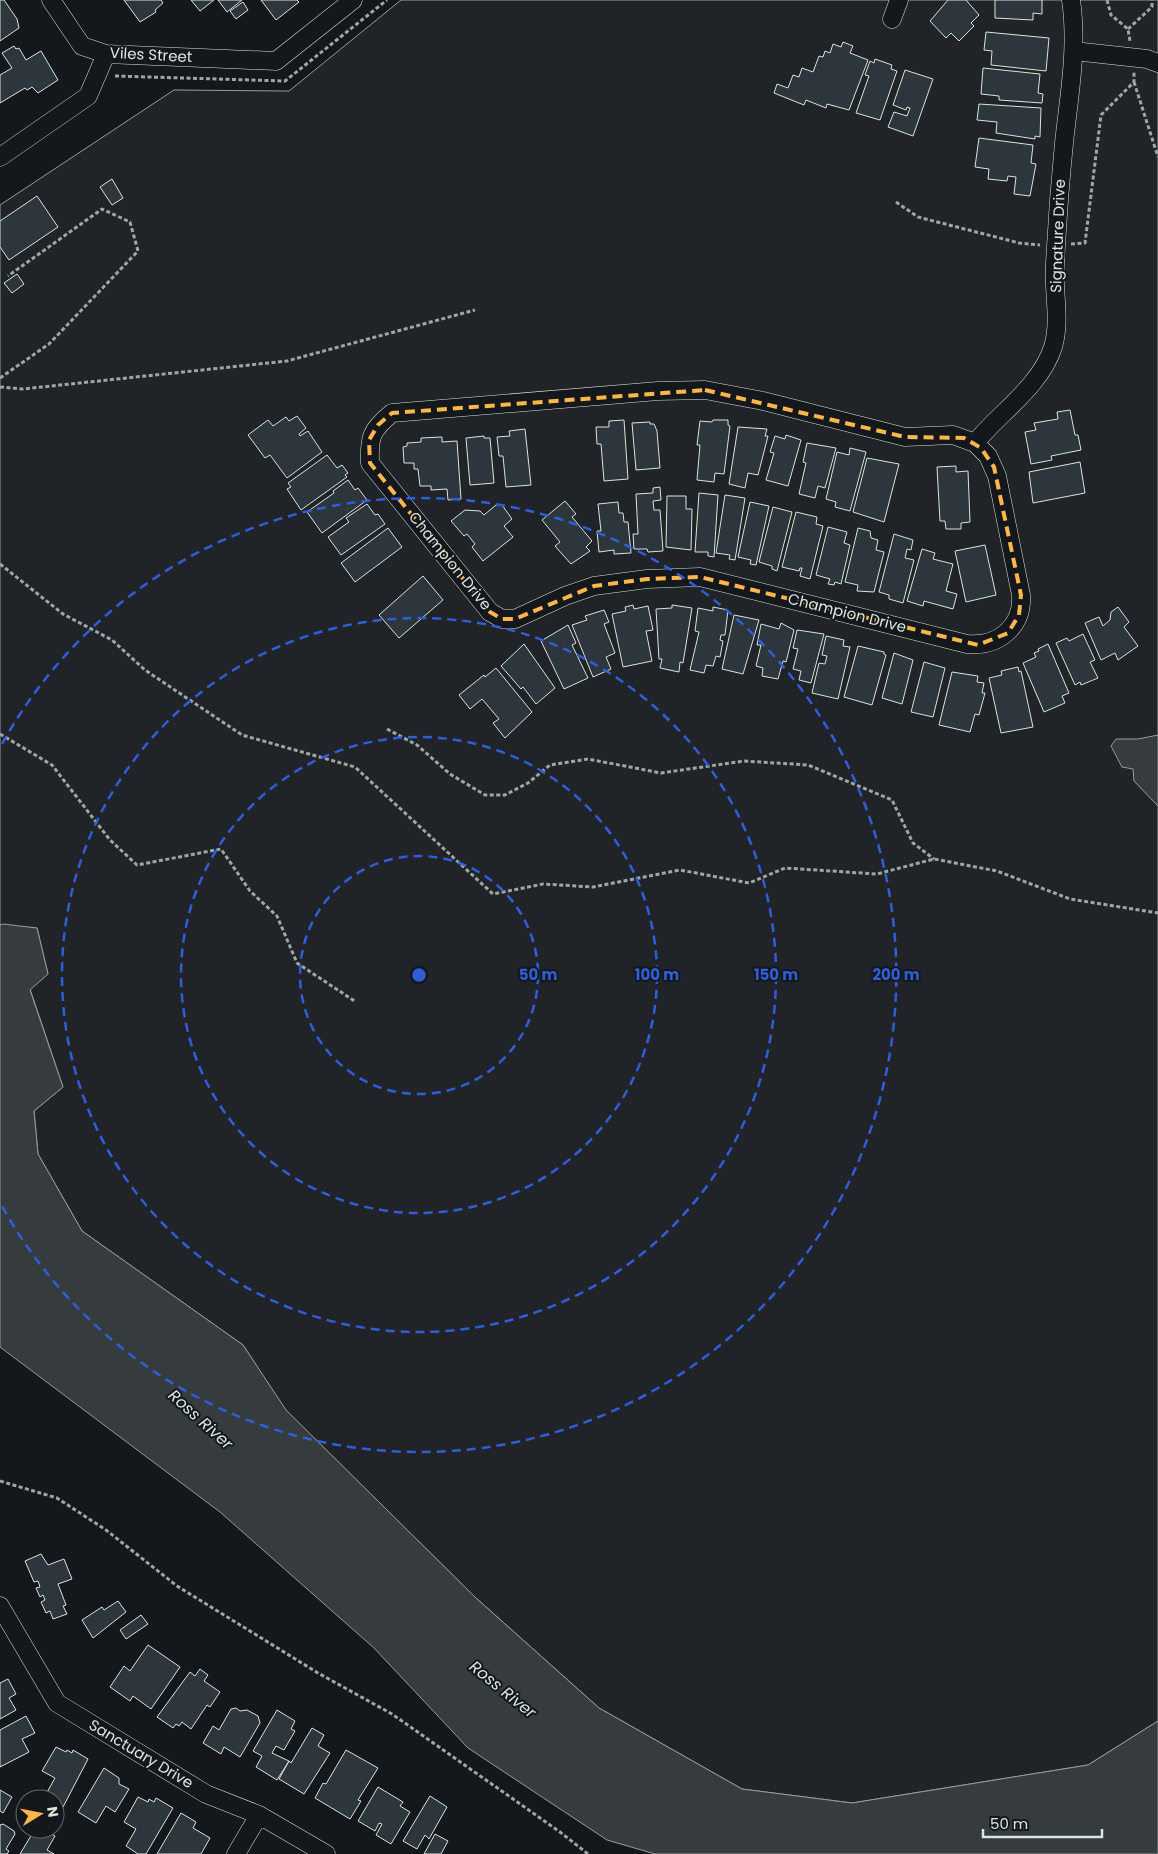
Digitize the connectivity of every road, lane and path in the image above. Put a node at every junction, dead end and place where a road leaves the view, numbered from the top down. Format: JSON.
{"nodes":[{"id":1,"x":51,"y":0,"type":"edge"},
{"id":2,"x":353,"y":0,"type":"edge"},
{"id":3,"x":899,"y":0,"type":"edge"},
{"id":4,"x":1071,"y":0,"type":"edge"},
{"id":5,"x":1152,"y":0,"type":"edge"},
{"id":6,"x":892,"y":19,"type":"dead end"},
{"id":7,"x":1128,"y":29,"type":"dead end"},
{"id":8,"x":1074,"y":51,"type":"junction"},
{"id":9,"x":106,"y":54,"type":"junction"},
{"id":10,"x":1158,"y":63,"type":"edge"},
{"id":11,"x":1134,"y":82,"type":"dead end"},
{"id":12,"x":0,"y":157,"type":"edge"},
{"id":13,"x":1158,"y":157,"type":"edge"},
{"id":14,"x":8,"y":276,"type":"dead end"},
{"id":15,"x":475,"y":310,"type":"dead end"},
{"id":16,"x":0,"y":378,"type":"edge"},
{"id":17,"x":0,"y":387,"type":"edge"},
{"id":18,"x":975,"y":443,"type":"junction"},
{"id":19,"x":0,"y":564,"type":"edge"},
{"id":20,"x":387,"y":729,"type":"dead end"},
{"id":21,"x":0,"y":734,"type":"edge"},
{"id":22,"x":934,"y":859,"type":"junction"},
{"id":23,"x":1158,"y":913,"type":"edge"},
{"id":24,"x":356,"y":1002,"type":"dead end"},
{"id":25,"x":0,"y":1481,"type":"edge"},
{"id":26,"x":0,"y":1606,"type":"edge"},
{"id":27,"x":259,"y":1815,"type":"junction"},
{"id":28,"x":581,"y":1848,"type":"junction"},
{"id":29,"x":236,"y":1854,"type":"edge"},
{"id":30,"x":326,"y":1854,"type":"edge"},
{"id":31,"x":581,"y":1854,"type":"edge"},
{"id":32,"x":588,"y":1854,"type":"edge"}],
"edges":[{"from":1,"to":9,"type":"street","name":"Viles Street"},
{"from":2,"to":9,"type":"street","name":"Viles Street"},
{"from":3,"to":6,"type":"street"},
{"from":4,"to":8,"type":"street","name":"Signature Drive"},
{"from":5,"to":7,"type":"path"},
{"from":8,"to":10,"type":"street"},
{"from":8,"to":18,"type":"street","name":"Signature Drive"},
{"from":9,"to":12,"type":"street"},
{"from":11,"to":13,"type":"path"},
{"from":14,"to":16,"type":"path"},
{"from":15,"to":17,"type":"path"},
{"from":18,"to":18,"type":"street","name":"Champion Drive"},
{"from":19,"to":22,"type":"path"},
{"from":20,"to":22,"type":"path"},
{"from":21,"to":24,"type":"path"},
{"from":22,"to":23,"type":"path"},
{"from":25,"to":28,"type":"path"},
{"from":26,"to":27,"type":"street","name":"Sanctuary Drive"},
{"from":27,"to":29,"type":"street"},
{"from":27,"to":30,"type":"street","name":"Sanctuary Drive"},
{"from":28,"to":31,"type":"path"},
{"from":28,"to":32,"type":"path"}]}
